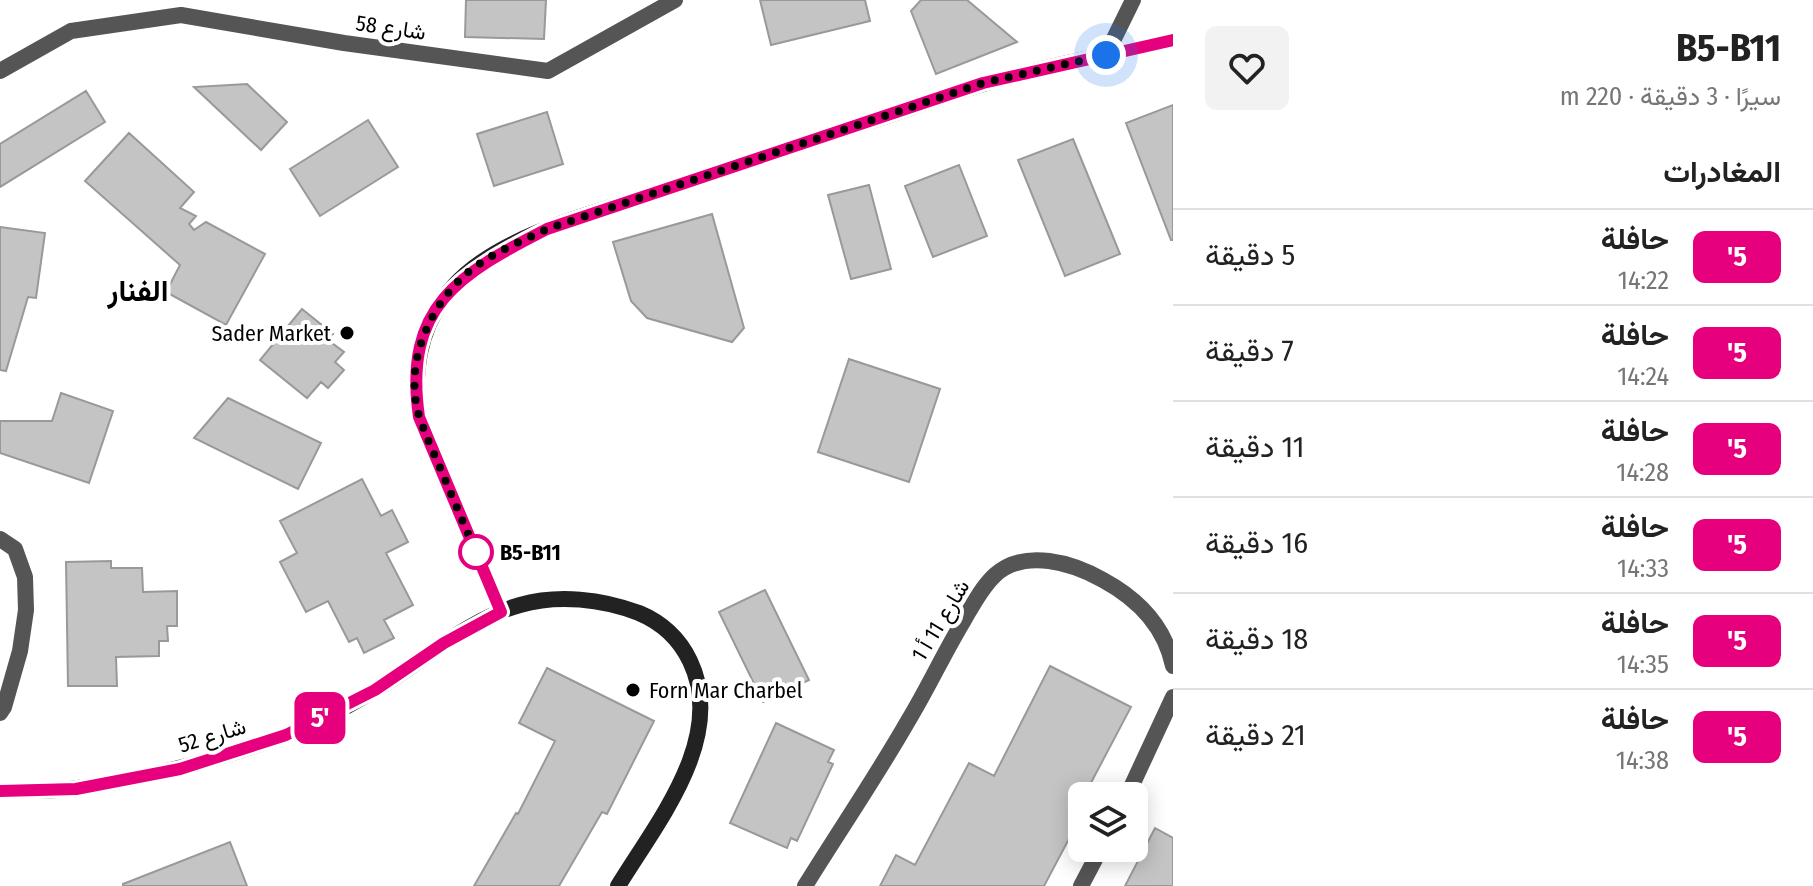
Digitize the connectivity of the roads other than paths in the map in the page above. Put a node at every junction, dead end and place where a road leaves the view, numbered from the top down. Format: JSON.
{"nodes":[{"id":1,"x":675,"y":0,"type":"edge"},
{"id":2,"x":1133,"y":0,"type":"edge"},
{"id":3,"x":1173,"y":40,"type":"edge"},
{"id":4,"x":1106,"y":55,"type":"junction"},
{"id":5,"x":0,"y":71,"type":"edge"},
{"id":6,"x":0,"y":539,"type":"edge"},
{"id":7,"x":501,"y":612,"type":"junction"},
{"id":8,"x":1173,"y":666,"type":"edge"},
{"id":9,"x":1173,"y":697,"type":"edge"},
{"id":10,"x":0,"y":713,"type":"edge"},
{"id":11,"x":1134,"y":782,"type":"edge"},
{"id":12,"x":0,"y":791,"type":"edge"},
{"id":13,"x":1094,"y":862,"type":"edge"},
{"id":14,"x":618,"y":886,"type":"edge"},
{"id":15,"x":805,"y":886,"type":"edge"},
{"id":16,"x":1081,"y":886,"type":"edge"}],
"edges":[{"from":1,"to":5,"type":"street","name":"شارع 58"},
{"from":2,"to":4,"type":"street"},
{"from":3,"to":4,"type":"street"},
{"from":4,"to":7,"type":"street"},
{"from":6,"to":10,"type":"street"},
{"from":7,"to":12,"type":"street","name":"شارع 52"},
{"from":7,"to":14,"type":"street","name":"شارع 52"},
{"from":8,"to":15,"type":"street","name":"شارع 11 أ 1"},
{"from":9,"to":11,"type":"street"},
{"from":13,"to":16,"type":"street"}]}
